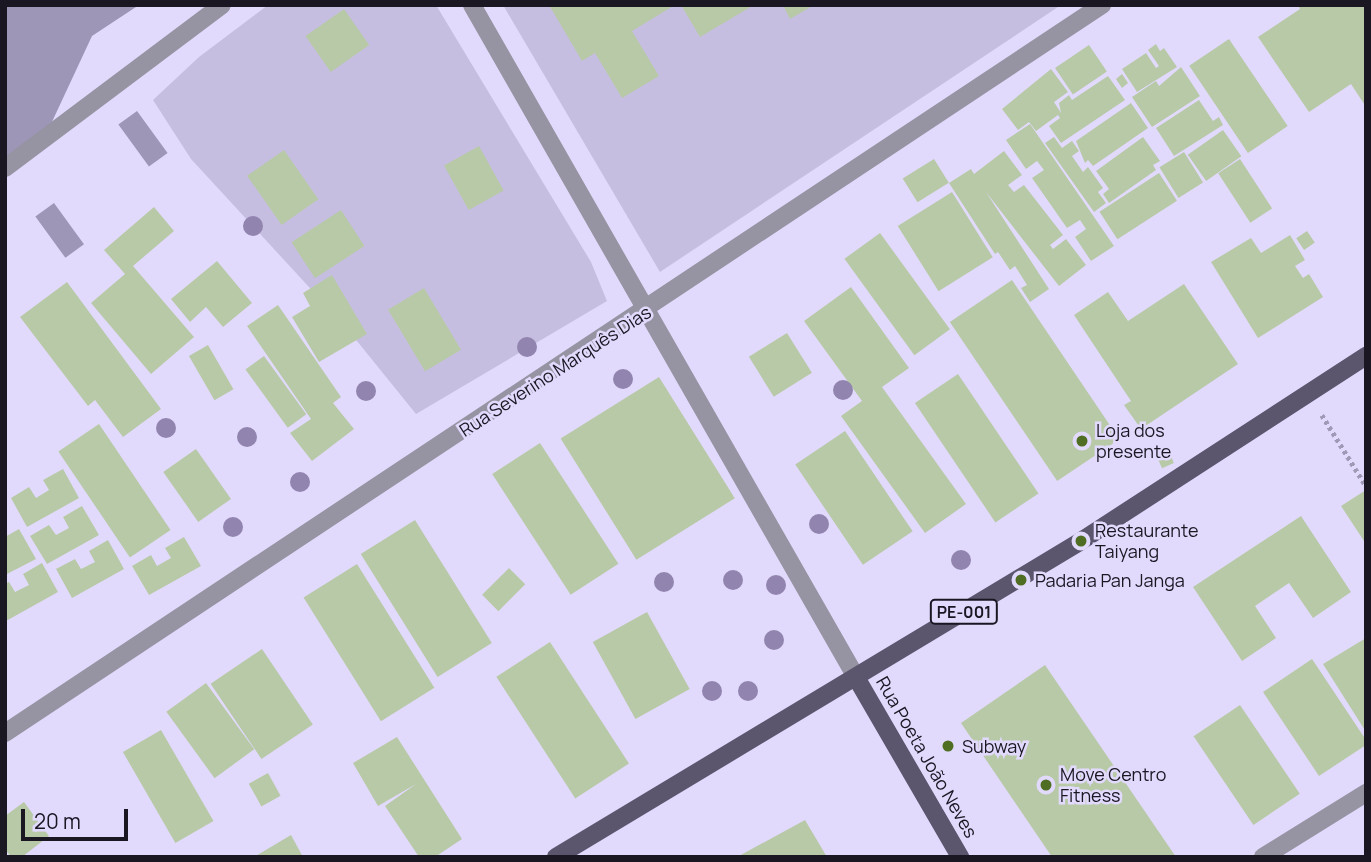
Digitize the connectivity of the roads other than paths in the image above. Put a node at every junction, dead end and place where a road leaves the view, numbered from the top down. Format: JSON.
{"nodes":[{"id":1,"x":222,"y":5,"type":"edge"},
{"id":2,"x":472,"y":5,"type":"edge"},
{"id":3,"x":1102,"y":5,"type":"edge"},
{"id":4,"x":5,"y":169,"type":"edge"},
{"id":5,"x":649,"y":309,"type":"junction"},
{"id":6,"x":1366,"y":356,"type":"edge"},
{"id":7,"x":857,"y":679,"type":"junction"},
{"id":8,"x":5,"y":733,"type":"edge"},
{"id":9,"x":1366,"y":793,"type":"edge"},
{"id":10,"x":556,"y":857,"type":"edge"},
{"id":11,"x":960,"y":857,"type":"edge"},
{"id":12,"x":1263,"y":857,"type":"edge"}],
"edges":[{"from":1,"to":4,"type":"street"},
{"from":2,"to":5,"type":"street"},
{"from":3,"to":5,"type":"street","name":"Rua Severino Marquês Dias"},
{"from":5,"to":7,"type":"street"},
{"from":5,"to":8,"type":"street","name":"Rua Severino Marquês Dias"},
{"from":6,"to":7,"type":"main road","number":"PE-001"},
{"from":7,"to":10,"type":"main road","number":"PE-001"},
{"from":7,"to":11,"type":"main road","name":"Rua Poeta João Neves"},
{"from":9,"to":12,"type":"street"}]}
